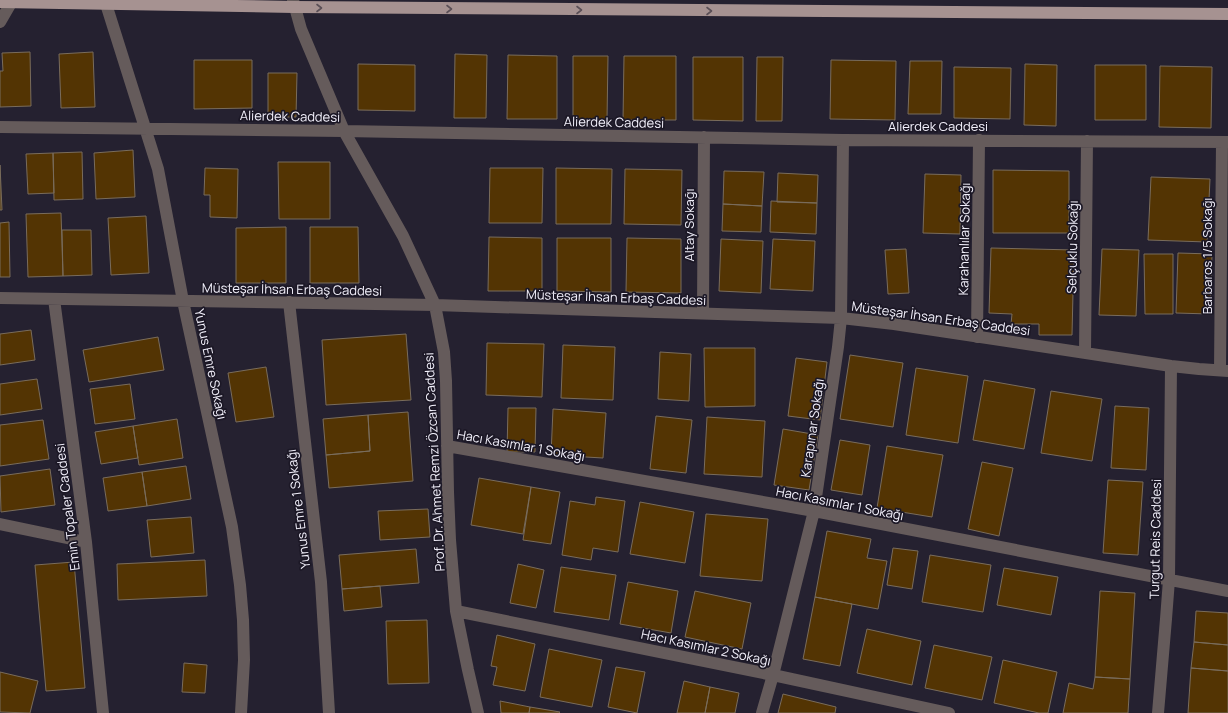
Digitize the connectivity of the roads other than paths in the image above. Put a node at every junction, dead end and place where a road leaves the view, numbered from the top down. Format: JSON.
{"nodes":[{"id":1,"x":6,"y":2,"type":"edge"},
{"id":2,"x":106,"y":4,"type":"junction"},
{"id":3,"x":293,"y":4,"type":"edge"},
{"id":4,"x":1228,"y":14,"type":"edge"},
{"id":5,"x":0,"y":22,"type":"edge"},
{"id":6,"x":0,"y":127,"type":"edge"},
{"id":7,"x":146,"y":128,"type":"junction"},
{"id":8,"x":344,"y":131,"type":"junction"},
{"id":9,"x":704,"y":137,"type":"junction"},
{"id":10,"x":843,"y":140,"type":"junction"},
{"id":11,"x":979,"y":140,"type":"junction"},
{"id":12,"x":1087,"y":141,"type":"junction"},
{"id":13,"x":1225,"y":142,"type":"edge"},
{"id":14,"x":0,"y":298,"type":"edge"},
{"id":15,"x":54,"y":299,"type":"junction"},
{"id":16,"x":183,"y":301,"type":"junction"},
{"id":17,"x":288,"y":302,"type":"junction"},
{"id":18,"x":435,"y":305,"type":"junction"},
{"id":19,"x":702,"y":313,"type":"junction"},
{"id":20,"x":841,"y":318,"type":"junction"},
{"id":21,"x":977,"y":337,"type":"junction"},
{"id":22,"x":1085,"y":353,"type":"junction"},
{"id":23,"x":1171,"y":366,"type":"junction"},
{"id":24,"x":1224,"y":370,"type":"edge"},
{"id":25,"x":447,"y":446,"type":"junction"},
{"id":26,"x":814,"y":511,"type":"junction"},
{"id":27,"x":0,"y":524,"type":"edge"},
{"id":28,"x":86,"y":542,"type":"junction"},
{"id":29,"x":1169,"y":580,"type":"junction"},
{"id":30,"x":1228,"y":591,"type":"edge"},
{"id":31,"x":456,"y":610,"type":"junction"},
{"id":32,"x":773,"y":675,"type":"junction"},
{"id":33,"x":104,"y":713,"type":"edge"},
{"id":34,"x":240,"y":713,"type":"edge"},
{"id":35,"x":329,"y":713,"type":"edge"},
{"id":36,"x":478,"y":713,"type":"edge"},
{"id":37,"x":762,"y":713,"type":"edge"},
{"id":38,"x":949,"y":713,"type":"edge"},
{"id":39,"x":1158,"y":713,"type":"edge"}],
"edges":[{"from":1,"to":2,"type":"main road"},
{"from":1,"to":5,"type":"street"},
{"from":2,"to":3,"type":"main road"},
{"from":2,"to":7,"type":"street","name":"Yunus Emre Sokağı"},
{"from":3,"to":4,"type":"main road","one_way":true},
{"from":3,"to":8,"type":"street","name":"Prof. Dr. Ahmet Remzi Özcan Caddesi"},
{"from":6,"to":7,"type":"street","name":"Alierdek Caddesi"},
{"from":7,"to":8,"type":"street","name":"Alierdek Caddesi"},
{"from":7,"to":16,"type":"street","name":"Yunus Emre Sokağı"},
{"from":8,"to":9,"type":"street","name":"Alierdek Caddesi"},
{"from":8,"to":18,"type":"street","name":"Prof. Dr. Ahmet Remzi Özcan Caddesi"},
{"from":9,"to":10,"type":"street","name":"Alierdek Caddesi"},
{"from":9,"to":19,"type":"street","name":"Altay Sokağı"},
{"from":10,"to":11,"type":"street","name":"Alierdek Caddesi"},
{"from":10,"to":20,"type":"street","name":"Karapınar Sokağı"},
{"from":11,"to":12,"type":"street","name":"Alierdek Caddesi"},
{"from":11,"to":21,"type":"street","name":"Karahanlılar Sokağı"},
{"from":12,"to":13,"type":"street","name":"Alierdek Caddesi"},
{"from":12,"to":22,"type":"street","name":"Selçuklu Sokağı"},
{"from":13,"to":24,"type":"street","name":"Barbaros 1/5 Sokağı"},
{"from":14,"to":15,"type":"street","name":"Müsteşar İhsan Erbaş Caddesi"},
{"from":15,"to":16,"type":"street","name":"Müsteşar İhsan Erbaş Caddesi"},
{"from":15,"to":28,"type":"street","name":"Emin Topaler Caddesi"},
{"from":16,"to":17,"type":"street","name":"Müsteşar İhsan Erbaş Caddesi"},
{"from":16,"to":34,"type":"street","name":"Yunus Emre Sokağı"},
{"from":17,"to":18,"type":"street","name":"Müsteşar İhsan Erbaş Caddesi"},
{"from":17,"to":35,"type":"street","name":"Yunus Emre 1 Sokağı"},
{"from":18,"to":19,"type":"street","name":"Müsteşar İhsan Erbaş Caddesi"},
{"from":18,"to":25,"type":"street","name":"Prof. Dr. Ahmet Remzi Özcan Caddesi"},
{"from":19,"to":20,"type":"street","name":"Müsteşar İhsan Erbaş Caddesi"},
{"from":20,"to":21,"type":"street","name":"Müsteşar İhsan Erbaş Caddesi"},
{"from":20,"to":26,"type":"street","name":"Karapınar Sokağı"},
{"from":21,"to":22,"type":"street","name":"Müsteşar İhsan Erbaş Caddesi"},
{"from":22,"to":23,"type":"street","name":"Müsteşar İhsan Erbaş Caddesi"},
{"from":23,"to":24,"type":"street","name":"Müsteşar İhsan Erbaş Caddesi"},
{"from":23,"to":29,"type":"street","name":"Turgut Reis Caddesi"},
{"from":25,"to":26,"type":"street","name":"Hacı Kasımlar 1 Sokağı"},
{"from":25,"to":31,"type":"street","name":"Prof. Dr. Ahmet Remzi Özcan Caddesi"},
{"from":26,"to":29,"type":"street","name":"Hacı Kasımlar 1 Sokağı"},
{"from":26,"to":32,"type":"street","name":"Karapınar Sokağı"},
{"from":27,"to":28,"type":"street"},
{"from":28,"to":33,"type":"street","name":"Emin Topaler Caddesi"},
{"from":29,"to":30,"type":"street","name":"Hacı Kasımlar 1 Sokağı"},
{"from":29,"to":39,"type":"street","name":"Turgut Reis Caddesi"},
{"from":31,"to":32,"type":"street","name":"Hacı Kasımlar 2 Sokağı"},
{"from":31,"to":36,"type":"street","name":"Prof. Dr. Ahmet Remzi Özcan Caddesi"},
{"from":32,"to":37,"type":"street","name":"Karapınar Sokağı"},
{"from":32,"to":38,"type":"street","name":"Hacı Kasımlar 2 Sokağı"}]}
